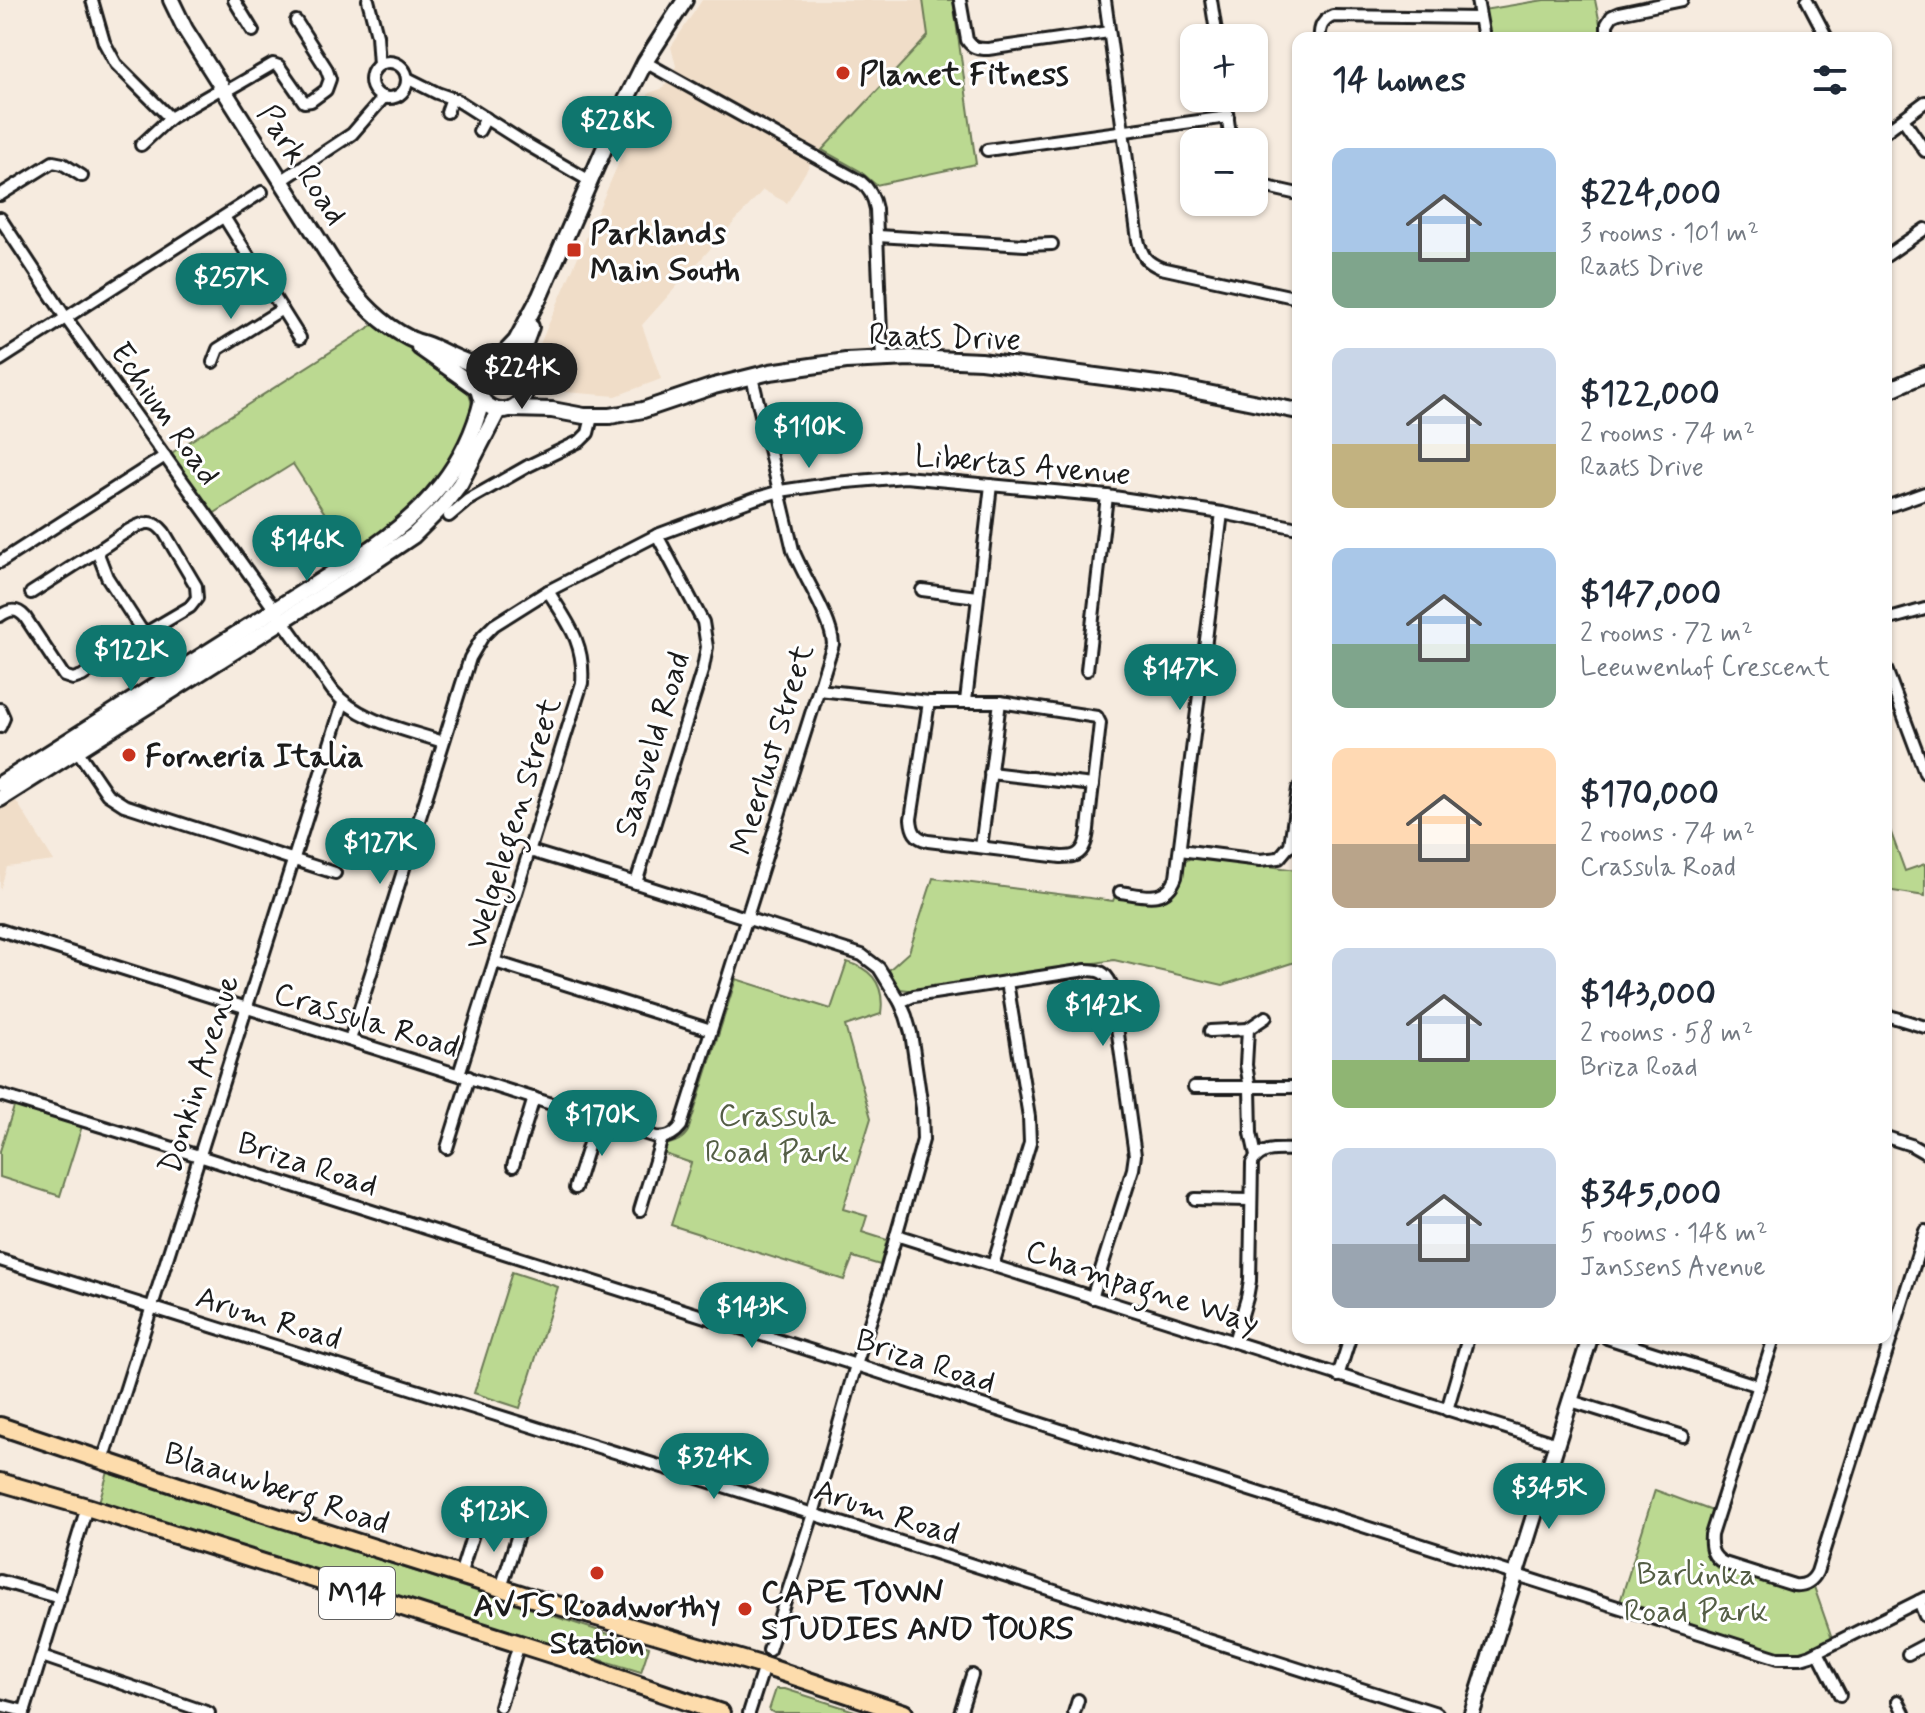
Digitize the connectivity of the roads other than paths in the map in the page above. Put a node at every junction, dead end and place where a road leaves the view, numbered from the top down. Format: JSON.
{"nodes":[{"id":1,"x":92,"y":0,"type":"edge"},
{"id":2,"x":171,"y":0,"type":"edge"},
{"id":3,"x":234,"y":0,"type":"edge"},
{"id":4,"x":368,"y":0,"type":"edge"},
{"id":5,"x":685,"y":0,"type":"edge"},
{"id":6,"x":960,"y":0,"type":"edge"},
{"id":7,"x":1105,"y":0,"type":"edge"},
{"id":8,"x":1211,"y":0,"type":"edge"},
{"id":9,"x":1477,"y":0,"type":"edge"},
{"id":10,"x":1682,"y":0,"type":"edge"},
{"id":11,"x":1807,"y":0,"type":"edge"},
{"id":12,"x":1480,"y":18,"type":"junction"},
{"id":13,"x":296,"y":21,"type":"dead end"},
{"id":14,"x":1215,"y":24,"type":"edge"},
{"id":15,"x":253,"y":31,"type":"dead end"},
{"id":16,"x":1109,"y":32,"type":"junction"},
{"id":17,"x":1320,"y":32,"type":"edge"},
{"id":18,"x":1483,"y":32,"type":"edge"},
{"id":19,"x":1607,"y":32,"type":"edge"},
{"id":20,"x":1824,"y":32,"type":"edge"},
{"id":21,"x":645,"y":62,"type":"junction"},
{"id":22,"x":385,"y":64,"type":"junction"},
{"id":23,"x":406,"y":84,"type":"junction"},
{"id":24,"x":223,"y":90,"type":"junction"},
{"id":25,"x":380,"y":94,"type":"junction"},
{"id":26,"x":452,"y":98,"type":"junction"},
{"id":27,"x":1925,"y":102,"type":"edge"},
{"id":28,"x":447,"y":112,"type":"dead end"},
{"id":29,"x":1227,"y":112,"type":"edge"},
{"id":30,"x":1228,"y":117,"type":"junction"},
{"id":31,"x":170,"y":118,"type":"junction"},
{"id":32,"x":486,"y":118,"type":"junction"},
{"id":33,"x":1903,"y":119,"type":"junction"},
{"id":34,"x":1892,"y":127,"type":"edge"},
{"id":35,"x":1229,"y":128,"type":"edge"},
{"id":36,"x":479,"y":131,"type":"dead end"},
{"id":37,"x":1122,"y":132,"type":"junction"},
{"id":38,"x":141,"y":145,"type":"dead end"},
{"id":39,"x":987,"y":150,"type":"dead end"},
{"id":40,"x":1925,"y":151,"type":"edge"},
{"id":41,"x":82,"y":176,"type":"dead end"},
{"id":42,"x":281,"y":181,"type":"junction"},
{"id":43,"x":590,"y":181,"type":"junction"},
{"id":44,"x":1268,"y":187,"type":"edge"},
{"id":45,"x":262,"y":192,"type":"dead end"},
{"id":46,"x":1292,"y":193,"type":"edge"},
{"id":47,"x":0,"y":195,"type":"edge"},
{"id":48,"x":224,"y":217,"type":"junction"},
{"id":49,"x":0,"y":218,"type":"edge"},
{"id":50,"x":1925,"y":229,"type":"edge"},
{"id":51,"x":878,"y":236,"type":"junction"},
{"id":52,"x":1052,"y":244,"type":"dead end"},
{"id":53,"x":1892,"y":252,"type":"edge"},
{"id":54,"x":540,"y":296,"type":"junction"},
{"id":55,"x":1292,"y":297,"type":"edge"},
{"id":56,"x":282,"y":309,"type":"junction"},
{"id":57,"x":66,"y":318,"type":"junction"},
{"id":58,"x":300,"y":338,"type":"dead end"},
{"id":59,"x":410,"y":339,"type":"junction"},
{"id":60,"x":882,"y":359,"type":"junction"},
{"id":61,"x":0,"y":360,"type":"edge"},
{"id":62,"x":213,"y":362,"type":"dead end"},
{"id":63,"x":491,"y":365,"type":"junction"},
{"id":64,"x":1925,"y":374,"type":"edge"},
{"id":65,"x":524,"y":377,"type":"junction"},
{"id":66,"x":752,"y":377,"type":"junction"},
{"id":67,"x":1892,"y":388,"type":"edge"},
{"id":68,"x":479,"y":394,"type":"junction"},
{"id":69,"x":505,"y":410,"type":"junction"},
{"id":70,"x":552,"y":410,"type":"junction"},
{"id":71,"x":1292,"y":410,"type":"edge"},
{"id":72,"x":592,"y":417,"type":"junction"},
{"id":73,"x":165,"y":456,"type":"junction"},
{"id":74,"x":991,"y":485,"type":"junction"},
{"id":75,"x":780,"y":491,"type":"junction"},
{"id":76,"x":1925,"y":493,"type":"edge"},
{"id":77,"x":1107,"y":496,"type":"junction"},
{"id":78,"x":1892,"y":505,"type":"edge"},
{"id":79,"x":1222,"y":513,"type":"junction"},
{"id":80,"x":449,"y":516,"type":"dead end"},
{"id":81,"x":1292,"y":527,"type":"edge"},
{"id":82,"x":657,"y":535,"type":"junction"},
{"id":83,"x":97,"y":551,"type":"junction"},
{"id":84,"x":0,"y":562,"type":"edge"},
{"id":85,"x":922,"y":590,"type":"dead end"},
{"id":86,"x":548,"y":591,"type":"junction"},
{"id":87,"x":31,"y":593,"type":"dead end"},
{"id":88,"x":977,"y":597,"type":"junction"},
{"id":89,"x":1925,"y":609,"type":"edge"},
{"id":90,"x":279,"y":615,"type":"junction"},
{"id":91,"x":0,"y":616,"type":"edge"},
{"id":92,"x":1892,"y":618,"type":"edge"},
{"id":93,"x":144,"y":634,"type":"junction"},
{"id":94,"x":1087,"y":670,"type":"dead end"},
{"id":95,"x":1892,"y":685,"type":"edge"},
{"id":96,"x":819,"y":690,"type":"junction"},
{"id":97,"x":966,"y":701,"type":"junction"},
{"id":98,"x":929,"y":702,"type":"junction"},
{"id":99,"x":1000,"y":702,"type":"junction"},
{"id":100,"x":343,"y":703,"type":"junction"},
{"id":101,"x":0,"y":709,"type":"edge"},
{"id":102,"x":0,"y":727,"type":"edge"},
{"id":103,"x":443,"y":742,"type":"junction"},
{"id":104,"x":77,"y":750,"type":"junction"},
{"id":105,"x":990,"y":773,"type":"junction"},
{"id":106,"x":1925,"y":773,"type":"edge"},
{"id":107,"x":0,"y":784,"type":"edge"},
{"id":108,"x":1093,"y":785,"type":"junction"},
{"id":109,"x":0,"y":799,"type":"edge"},
{"id":110,"x":1292,"y":831,"type":"edge"},
{"id":111,"x":981,"y":847,"type":"junction"},
{"id":112,"x":1180,"y":850,"type":"junction"},
{"id":113,"x":530,"y":851,"type":"junction"},
{"id":114,"x":293,"y":860,"type":"junction"},
{"id":115,"x":335,"y":873,"type":"dead end"},
{"id":116,"x":636,"y":883,"type":"junction"},
{"id":117,"x":1120,"y":892,"type":"dead end"},
{"id":118,"x":746,"y":919,"type":"junction"},
{"id":119,"x":0,"y":930,"type":"edge"},
{"id":120,"x":495,"y":962,"type":"junction"},
{"id":121,"x":1007,"y":982,"type":"junction"},
{"id":122,"x":900,"y":1002,"type":"junction"},
{"id":123,"x":245,"y":1009,"type":"junction"},
{"id":124,"x":1266,"y":1017,"type":"dead end"},
{"id":125,"x":1892,"y":1017,"type":"edge"},
{"id":126,"x":1925,"y":1027,"type":"edge"},
{"id":127,"x":1248,"y":1029,"type":"junction"},
{"id":128,"x":711,"y":1030,"type":"junction"},
{"id":129,"x":1210,"y":1031,"type":"dead end"},
{"id":130,"x":350,"y":1040,"type":"junction"},
{"id":131,"x":464,"y":1076,"type":"junction"},
{"id":132,"x":1194,"y":1087,"type":"dead end"},
{"id":133,"x":1292,"y":1087,"type":"dead end"},
{"id":134,"x":1250,"y":1088,"type":"junction"},
{"id":135,"x":0,"y":1095,"type":"edge"},
{"id":136,"x":534,"y":1098,"type":"junction"},
{"id":137,"x":597,"y":1118,"type":"junction"},
{"id":138,"x":667,"y":1137,"type":"junction"},
{"id":139,"x":1892,"y":1139,"type":"edge"},
{"id":140,"x":447,"y":1148,"type":"dead end"},
{"id":141,"x":1292,"y":1150,"type":"edge"},
{"id":142,"x":1255,"y":1153,"type":"junction"},
{"id":143,"x":1925,"y":1153,"type":"edge"},
{"id":144,"x":199,"y":1156,"type":"junction"},
{"id":145,"x":513,"y":1166,"type":"dead end"},
{"id":146,"x":575,"y":1188,"type":"dead end"},
{"id":147,"x":1195,"y":1199,"type":"dead end"},
{"id":148,"x":1251,"y":1200,"type":"junction"},
{"id":149,"x":640,"y":1210,"type":"dead end"},
{"id":150,"x":1925,"y":1231,"type":"edge"},
{"id":151,"x":896,"y":1235,"type":"junction"},
{"id":152,"x":0,"y":1260,"type":"edge"},
{"id":153,"x":993,"y":1265,"type":"junction"},
{"id":154,"x":1092,"y":1298,"type":"junction"},
{"id":155,"x":152,"y":1308,"type":"junction"},
{"id":156,"x":1892,"y":1335,"type":"edge"},
{"id":157,"x":1234,"y":1342,"type":"junction"},
{"id":158,"x":1348,"y":1344,"type":"edge"},
{"id":159,"x":1466,"y":1344,"type":"edge"},
{"id":160,"x":1588,"y":1344,"type":"edge"},
{"id":161,"x":1626,"y":1344,"type":"edge"},
{"id":162,"x":1772,"y":1344,"type":"edge"},
{"id":163,"x":1889,"y":1344,"type":"edge"},
{"id":164,"x":856,"y":1365,"type":"junction"},
{"id":165,"x":1338,"y":1376,"type":"junction"},
{"id":166,"x":1759,"y":1386,"type":"junction"},
{"id":167,"x":1571,"y":1401,"type":"junction"},
{"id":168,"x":1447,"y":1410,"type":"junction"},
{"id":169,"x":0,"y":1426,"type":"edge"},
{"id":170,"x":1683,"y":1436,"type":"dead end"},
{"id":171,"x":1557,"y":1444,"type":"junction"},
{"id":172,"x":103,"y":1461,"type":"junction"},
{"id":173,"x":0,"y":1482,"type":"edge"},
{"id":174,"x":483,"y":1502,"type":"dead end"},
{"id":175,"x":87,"y":1507,"type":"junction"},
{"id":176,"x":813,"y":1514,"type":"junction"},
{"id":177,"x":519,"y":1531,"type":"dead end"},
{"id":178,"x":1515,"y":1574,"type":"junction"},
{"id":179,"x":460,"y":1575,"type":"junction"},
{"id":180,"x":0,"y":1581,"type":"edge"},
{"id":181,"x":501,"y":1588,"type":"junction"},
{"id":182,"x":60,"y":1598,"type":"junction"},
{"id":183,"x":1922,"y":1599,"type":"edge"},
{"id":184,"x":1925,"y":1616,"type":"edge"},
{"id":185,"x":519,"y":1644,"type":"junction"},
{"id":186,"x":1925,"y":1645,"type":"edge"},
{"id":187,"x":1818,"y":1652,"type":"junction"},
{"id":188,"x":1908,"y":1654,"type":"dead end"},
{"id":189,"x":42,"y":1656,"type":"junction"},
{"id":190,"x":766,"y":1658,"type":"junction"},
{"id":191,"x":972,"y":1675,"type":"dead end"},
{"id":192,"x":1840,"y":1695,"type":"dead end"},
{"id":193,"x":1078,"y":1700,"type":"dead end"},
{"id":194,"x":1898,"y":1701,"type":"dead end"},
{"id":195,"x":0,"y":1705,"type":"edge"},
{"id":196,"x":500,"y":1706,"type":"dead end"},
{"id":197,"x":24,"y":1712,"type":"edge"},
{"id":198,"x":209,"y":1713,"type":"edge"},
{"id":199,"x":721,"y":1713,"type":"edge"},
{"id":200,"x":749,"y":1713,"type":"edge"},
{"id":201,"x":904,"y":1713,"type":"edge"},
{"id":202,"x":960,"y":1713,"type":"edge"},
{"id":203,"x":1074,"y":1713,"type":"edge"},
{"id":204,"x":1437,"y":1713,"type":"edge"},
{"id":205,"x":1472,"y":1713,"type":"edge"},
{"id":206,"x":1904,"y":1713,"type":"edge"}],
"edges":[{"from":1,"to":31,"type":"street"},
{"from":2,"to":24,"type":"street","name":"Park Road"},
{"from":3,"to":15,"type":"street"},
{"from":4,"to":22,"type":"street"},
{"from":5,"to":21,"type":"street"},
{"from":6,"to":16,"type":"street"},
{"from":7,"to":16,"type":"street"},
{"from":8,"to":14,"type":"street"},
{"from":9,"to":12,"type":"street"},
{"from":10,"to":19,"type":"street"},
{"from":11,"to":20,"type":"street"},
{"from":12,"to":17,"type":"street"},
{"from":12,"to":18,"type":"street"},
{"from":13,"to":24,"type":"street"},
{"from":16,"to":37,"type":"street"},
{"from":21,"to":43,"type":"street"},
{"from":21,"to":51,"type":"street"},
{"from":22,"to":23,"type":"street"},
{"from":22,"to":25,"type":"street"},
{"from":23,"to":25,"type":"street"},
{"from":23,"to":26,"type":"street"},
{"from":24,"to":31,"type":"street"},
{"from":24,"to":42,"type":"street","name":"Park Road"},
{"from":25,"to":42,"type":"street"},
{"from":26,"to":28,"type":"street"},
{"from":26,"to":32,"type":"street"},
{"from":27,"to":33,"type":"street"},
{"from":29,"to":30,"type":"street"},
{"from":30,"to":35,"type":"street"},
{"from":30,"to":37,"type":"street"},
{"from":31,"to":38,"type":"street"},
{"from":32,"to":36,"type":"street"},
{"from":32,"to":43,"type":"street"},
{"from":33,"to":34,"type":"street"},
{"from":33,"to":40,"type":"street"},
{"from":37,"to":39,"type":"street"},
{"from":37,"to":55,"type":"street"},
{"from":41,"to":47,"type":"street"},
{"from":42,"to":59,"type":"street","name":"Park Road"},
{"from":43,"to":54,"type":"street"},
{"from":44,"to":46,"type":"street"},
{"from":45,"to":48,"type":"street"},
{"from":48,"to":56,"type":"street"},
{"from":48,"to":57,"type":"street"},
{"from":49,"to":57,"type":"street","name":"Echium Road"},
{"from":50,"to":53,"type":"street"},
{"from":51,"to":52,"type":"street"},
{"from":51,"to":60,"type":"street"},
{"from":54,"to":63,"type":"street"},
{"from":54,"to":65,"type":"street"},
{"from":56,"to":58,"type":"street"},
{"from":56,"to":62,"type":"street"},
{"from":57,"to":61,"type":"street"},
{"from":57,"to":73,"type":"street","name":"Echium Road"},
{"from":59,"to":63,"type":"street","name":"Park Road"},
{"from":59,"to":68,"type":"street","name":"Park Road"},
{"from":60,"to":66,"type":"street","name":"Raats Drive"},
{"from":60,"to":71,"type":"street","name":"Raats Drive"},
{"from":63,"to":65,"type":"street"},
{"from":63,"to":68,"type":"street"},
{"from":64,"to":67,"type":"street"},
{"from":65,"to":69,"type":"street"},
{"from":65,"to":70,"type":"street"},
{"from":66,"to":72,"type":"street","name":"Raats Drive"},
{"from":66,"to":75,"type":"street","name":"Meerlust Street"},
{"from":68,"to":69,"type":"street"},
{"from":68,"to":90,"type":"street"},
{"from":69,"to":70,"type":"street","name":"Raats Drive"},
{"from":69,"to":90,"type":"street"},
{"from":70,"to":72,"type":"street","name":"Raats Drive"},
{"from":72,"to":80,"type":"street"},
{"from":73,"to":84,"type":"street"},
{"from":73,"to":90,"type":"street","name":"Echium Road"},
{"from":74,"to":75,"type":"street","name":"Libertas Avenue"},
{"from":74,"to":77,"type":"street","name":"Libertas Avenue"},
{"from":74,"to":88,"type":"street"},
{"from":75,"to":82,"type":"street","name":"Libertas Avenue"},
{"from":75,"to":96,"type":"street","name":"Meerlust Street"},
{"from":76,"to":78,"type":"street"},
{"from":77,"to":79,"type":"street","name":"Libertas Avenue"},
{"from":77,"to":94,"type":"street"},
{"from":79,"to":81,"type":"street","name":"Libertas Avenue"},
{"from":79,"to":112,"type":"street"},
{"from":82,"to":86,"type":"street","name":"Libertas Avenue"},
{"from":82,"to":116,"type":"street","name":"Saasveld Road"},
{"from":83,"to":87,"type":"street"},
{"from":83,"to":93,"type":"street"},
{"from":83,"to":93,"type":"street"},
{"from":85,"to":88,"type":"street"},
{"from":86,"to":103,"type":"street","name":"Libertas Avenue"},
{"from":86,"to":113,"type":"street","name":"Welgelegen Street"},
{"from":88,"to":97,"type":"street"},
{"from":89,"to":92,"type":"street"},
{"from":90,"to":100,"type":"street","name":"Echium Road"},
{"from":90,"to":104,"type":"street"},
{"from":90,"to":107,"type":"street"},
{"from":91,"to":93,"type":"street"},
{"from":95,"to":106,"type":"street"},
{"from":96,"to":98,"type":"street"},
{"from":96,"to":118,"type":"street","name":"Meerlust Street"},
{"from":97,"to":98,"type":"street"},
{"from":97,"to":99,"type":"street"},
{"from":98,"to":111,"type":"street"},
{"from":99,"to":105,"type":"street"},
{"from":99,"to":108,"type":"street"},
{"from":100,"to":103,"type":"street","name":"Echium Road"},
{"from":100,"to":114,"type":"street","name":"Donkin Avenue"},
{"from":101,"to":102,"type":"street"},
{"from":103,"to":130,"type":"street","name":"Libertas Avenue"},
{"from":104,"to":109,"type":"street"},
{"from":104,"to":114,"type":"street"},
{"from":105,"to":108,"type":"street"},
{"from":105,"to":111,"type":"street"},
{"from":108,"to":111,"type":"street"},
{"from":110,"to":112,"type":"street"},
{"from":112,"to":117,"type":"street"},
{"from":113,"to":116,"type":"street"},
{"from":113,"to":120,"type":"street","name":"Welgelegen Street"},
{"from":114,"to":115,"type":"street"},
{"from":114,"to":123,"type":"street","name":"Donkin Avenue"},
{"from":116,"to":118,"type":"street"},
{"from":118,"to":122,"type":"street"},
{"from":118,"to":128,"type":"street","name":"Meerlust Street"},
{"from":119,"to":123,"type":"street","name":"Crassula Road"},
{"from":120,"to":128,"type":"street"},
{"from":120,"to":131,"type":"street","name":"Welgelegen Street"},
{"from":121,"to":122,"type":"street"},
{"from":121,"to":153,"type":"street"},
{"from":121,"to":154,"type":"street"},
{"from":122,"to":151,"type":"street"},
{"from":123,"to":130,"type":"street","name":"Crassula Road"},
{"from":123,"to":144,"type":"street","name":"Donkin Avenue"},
{"from":124,"to":127,"type":"street"},
{"from":125,"to":126,"type":"street"},
{"from":127,"to":129,"type":"street"},
{"from":127,"to":134,"type":"street"},
{"from":128,"to":138,"type":"street","name":"Meerlust Street"},
{"from":130,"to":131,"type":"street","name":"Crassula Road"},
{"from":131,"to":136,"type":"street","name":"Crassula Road"},
{"from":131,"to":140,"type":"street","name":"Welgelegen Street"},
{"from":132,"to":134,"type":"street"},
{"from":133,"to":134,"type":"street"},
{"from":134,"to":142,"type":"street"},
{"from":135,"to":144,"type":"street","name":"Briza Road"},
{"from":136,"to":137,"type":"street","name":"Crassula Road"},
{"from":136,"to":145,"type":"street"},
{"from":137,"to":138,"type":"street","name":"Crassula Road"},
{"from":137,"to":146,"type":"street"},
{"from":138,"to":149,"type":"street","name":"Meerlust Street"},
{"from":139,"to":143,"type":"street"},
{"from":141,"to":142,"type":"street"},
{"from":142,"to":148,"type":"street"},
{"from":144,"to":155,"type":"street","name":"Donkin Avenue"},
{"from":144,"to":164,"type":"street","name":"Briza Road"},
{"from":147,"to":148,"type":"street"},
{"from":148,"to":157,"type":"street"},
{"from":150,"to":156,"type":"street"},
{"from":151,"to":153,"type":"street","name":"Champagne Way"},
{"from":151,"to":164,"type":"street"},
{"from":152,"to":155,"type":"street","name":"Arum Road"},
{"from":153,"to":154,"type":"street","name":"Champagne Way"},
{"from":154,"to":157,"type":"street","name":"Champagne Way"},
{"from":155,"to":172,"type":"street","name":"Donkin Avenue"},
{"from":155,"to":176,"type":"street","name":"Arum Road"},
{"from":157,"to":165,"type":"street","name":"Champagne Way"},
{"from":158,"to":165,"type":"street"},
{"from":159,"to":168,"type":"street"},
{"from":160,"to":167,"type":"street"},
{"from":161,"to":166,"type":"street"},
{"from":162,"to":166,"type":"street"},
{"from":163,"to":166,"type":"street"},
{"from":164,"to":176,"type":"street"},
{"from":164,"to":178,"type":"street","name":"Briza Road"},
{"from":165,"to":168,"type":"street","name":"Champagne Way"},
{"from":167,"to":170,"type":"street"},
{"from":167,"to":171,"type":"street"},
{"from":168,"to":171,"type":"street","name":"Champagne Way"},
{"from":169,"to":172,"type":"main road","name":"Blaauwberg Road","number":"M14"},
{"from":171,"to":178,"type":"street"},
{"from":172,"to":179,"type":"main road","name":"Blaauwberg Road","number":"M14"},
{"from":173,"to":175,"type":"main road","number":"M14"},
{"from":174,"to":179,"type":"street"},
{"from":175,"to":182,"type":"street"},
{"from":175,"to":185,"type":"main road","number":"M14"},
{"from":176,"to":190,"type":"street"},
{"from":176,"to":204,"type":"street","name":"Arum Road"},
{"from":177,"to":181,"type":"street"},
{"from":178,"to":187,"type":"street","name":"Briza Road"},
{"from":178,"to":205,"type":"street"},
{"from":179,"to":181,"type":"main road","name":"Blaauwberg Road","number":"M14"},
{"from":180,"to":182,"type":"street"},
{"from":181,"to":190,"type":"main road","name":"Blaauwberg Road","number":"M14"},
{"from":182,"to":189,"type":"street"},
{"from":183,"to":184,"type":"street"},
{"from":183,"to":187,"type":"street","name":"Briza Road"},
{"from":185,"to":196,"type":"street"},
{"from":185,"to":199,"type":"main road","number":"M14"},
{"from":186,"to":188,"type":"street"},
{"from":187,"to":192,"type":"street"},
{"from":189,"to":197,"type":"street"},
{"from":189,"to":198,"type":"street"},
{"from":190,"to":200,"type":"street"},
{"from":190,"to":201,"type":"main road","name":"Blaauwberg Road","number":"M14"},
{"from":191,"to":202,"type":"street"},
{"from":193,"to":203,"type":"street"},
{"from":194,"to":206,"type":"street"},
{"from":195,"to":197,"type":"street"}]}
